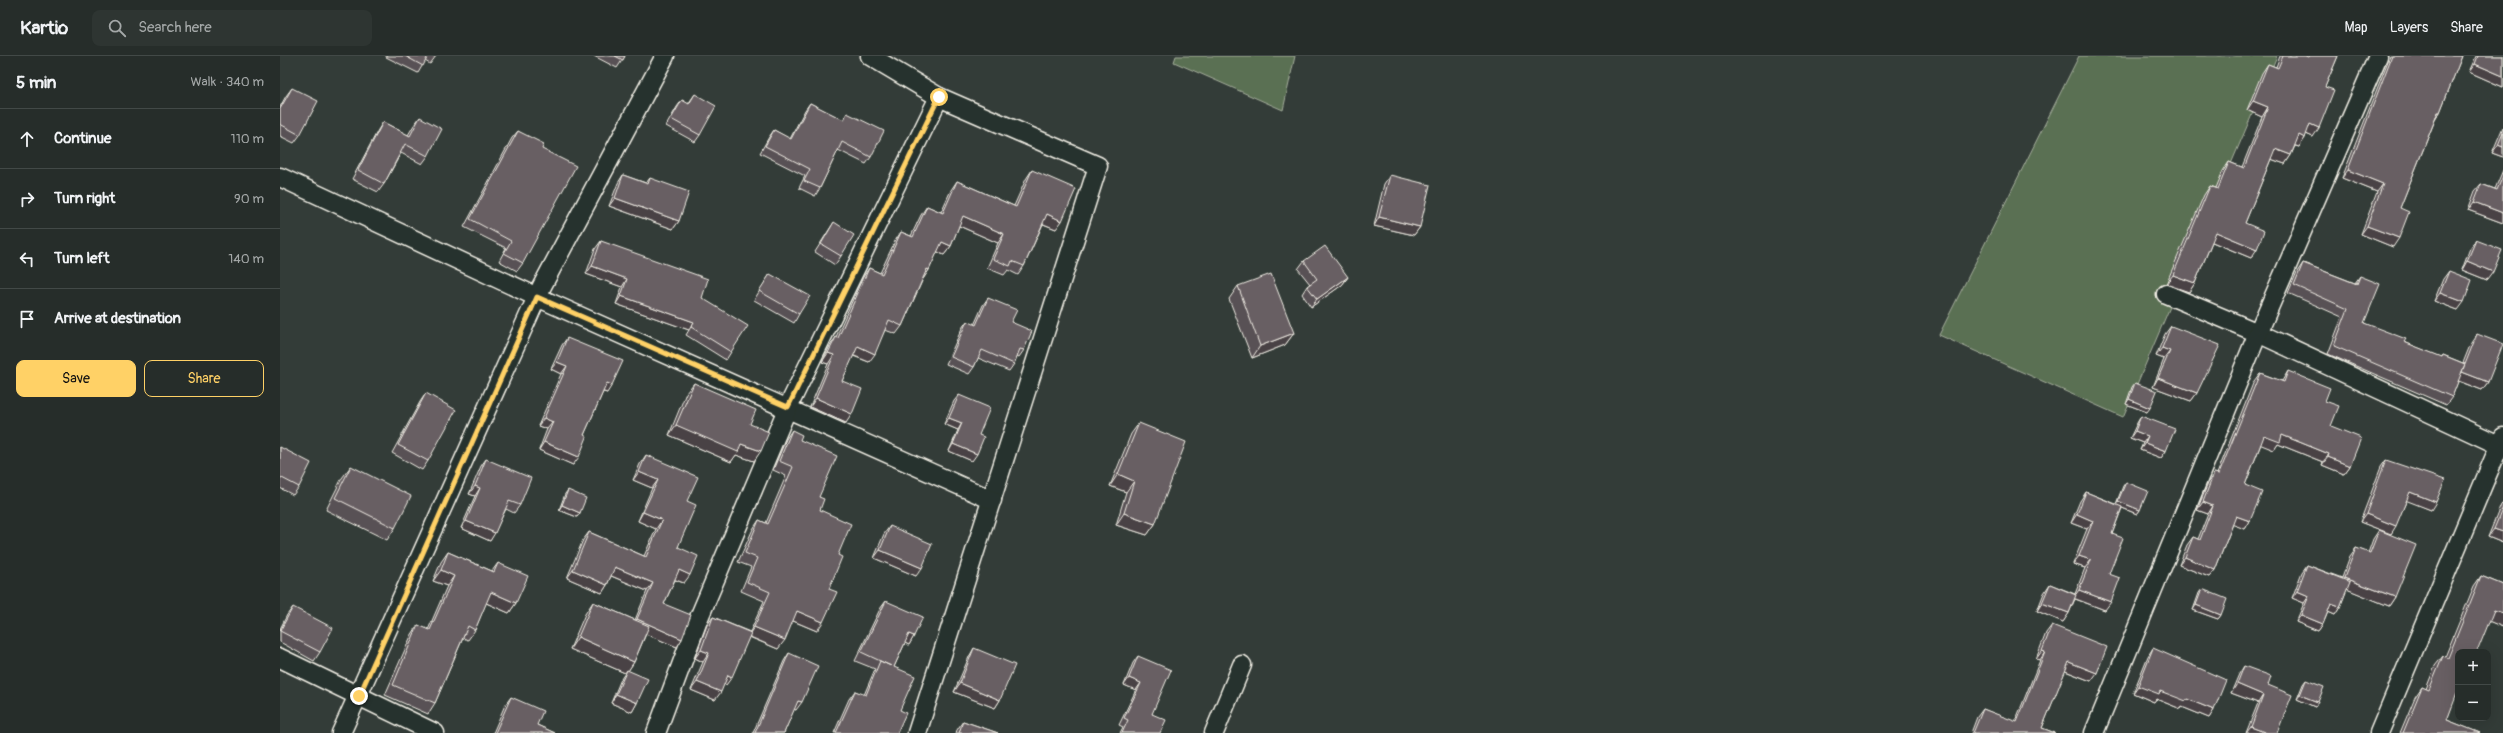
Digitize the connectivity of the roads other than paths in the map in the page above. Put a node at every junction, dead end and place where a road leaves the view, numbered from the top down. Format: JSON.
{"nodes":[{"id":1,"x":665,"y":56,"type":"edge"},
{"id":2,"x":870,"y":56,"type":"edge"},
{"id":3,"x":2378,"y":56,"type":"edge"},
{"id":4,"x":939,"y":97,"type":"junction"},
{"id":5,"x":280,"y":177,"type":"edge"},
{"id":6,"x":2166,"y":294,"type":"dead end"},
{"id":7,"x":537,"y":297,"type":"junction"},
{"id":8,"x":2258,"y":333,"type":"junction"},
{"id":9,"x":788,"y":407,"type":"junction"},
{"id":10,"x":2502,"y":443,"type":"edge"},
{"id":11,"x":992,"y":500,"type":"junction"},
{"id":12,"x":280,"y":658,"type":"edge"},
{"id":13,"x":1242,"y":665,"type":"dead end"},
{"id":14,"x":359,"y":696,"type":"junction"},
{"id":15,"x":2097,"y":732,"type":"edge"},
{"id":16,"x":341,"y":733,"type":"edge"},
{"id":17,"x":435,"y":733,"type":"edge"},
{"id":18,"x":656,"y":733,"type":"edge"},
{"id":19,"x":917,"y":733,"type":"edge"},
{"id":20,"x":1214,"y":733,"type":"edge"},
{"id":21,"x":2379,"y":733,"type":"edge"}],
"edges":[{"from":1,"to":7,"type":"street"},
{"from":2,"to":4,"type":"street"},
{"from":3,"to":8,"type":"street"},
{"from":4,"to":9,"type":"street"},
{"from":4,"to":11,"type":"street"},
{"from":5,"to":7,"type":"street"},
{"from":6,"to":8,"type":"street"},
{"from":7,"to":9,"type":"street"},
{"from":7,"to":14,"type":"street"},
{"from":8,"to":10,"type":"street"},
{"from":8,"to":15,"type":"street"},
{"from":9,"to":11,"type":"street"},
{"from":9,"to":18,"type":"street"},
{"from":10,"to":21,"type":"street"},
{"from":11,"to":19,"type":"street"},
{"from":12,"to":14,"type":"street"},
{"from":13,"to":20,"type":"street"},
{"from":14,"to":16,"type":"street"},
{"from":14,"to":17,"type":"street"}]}
